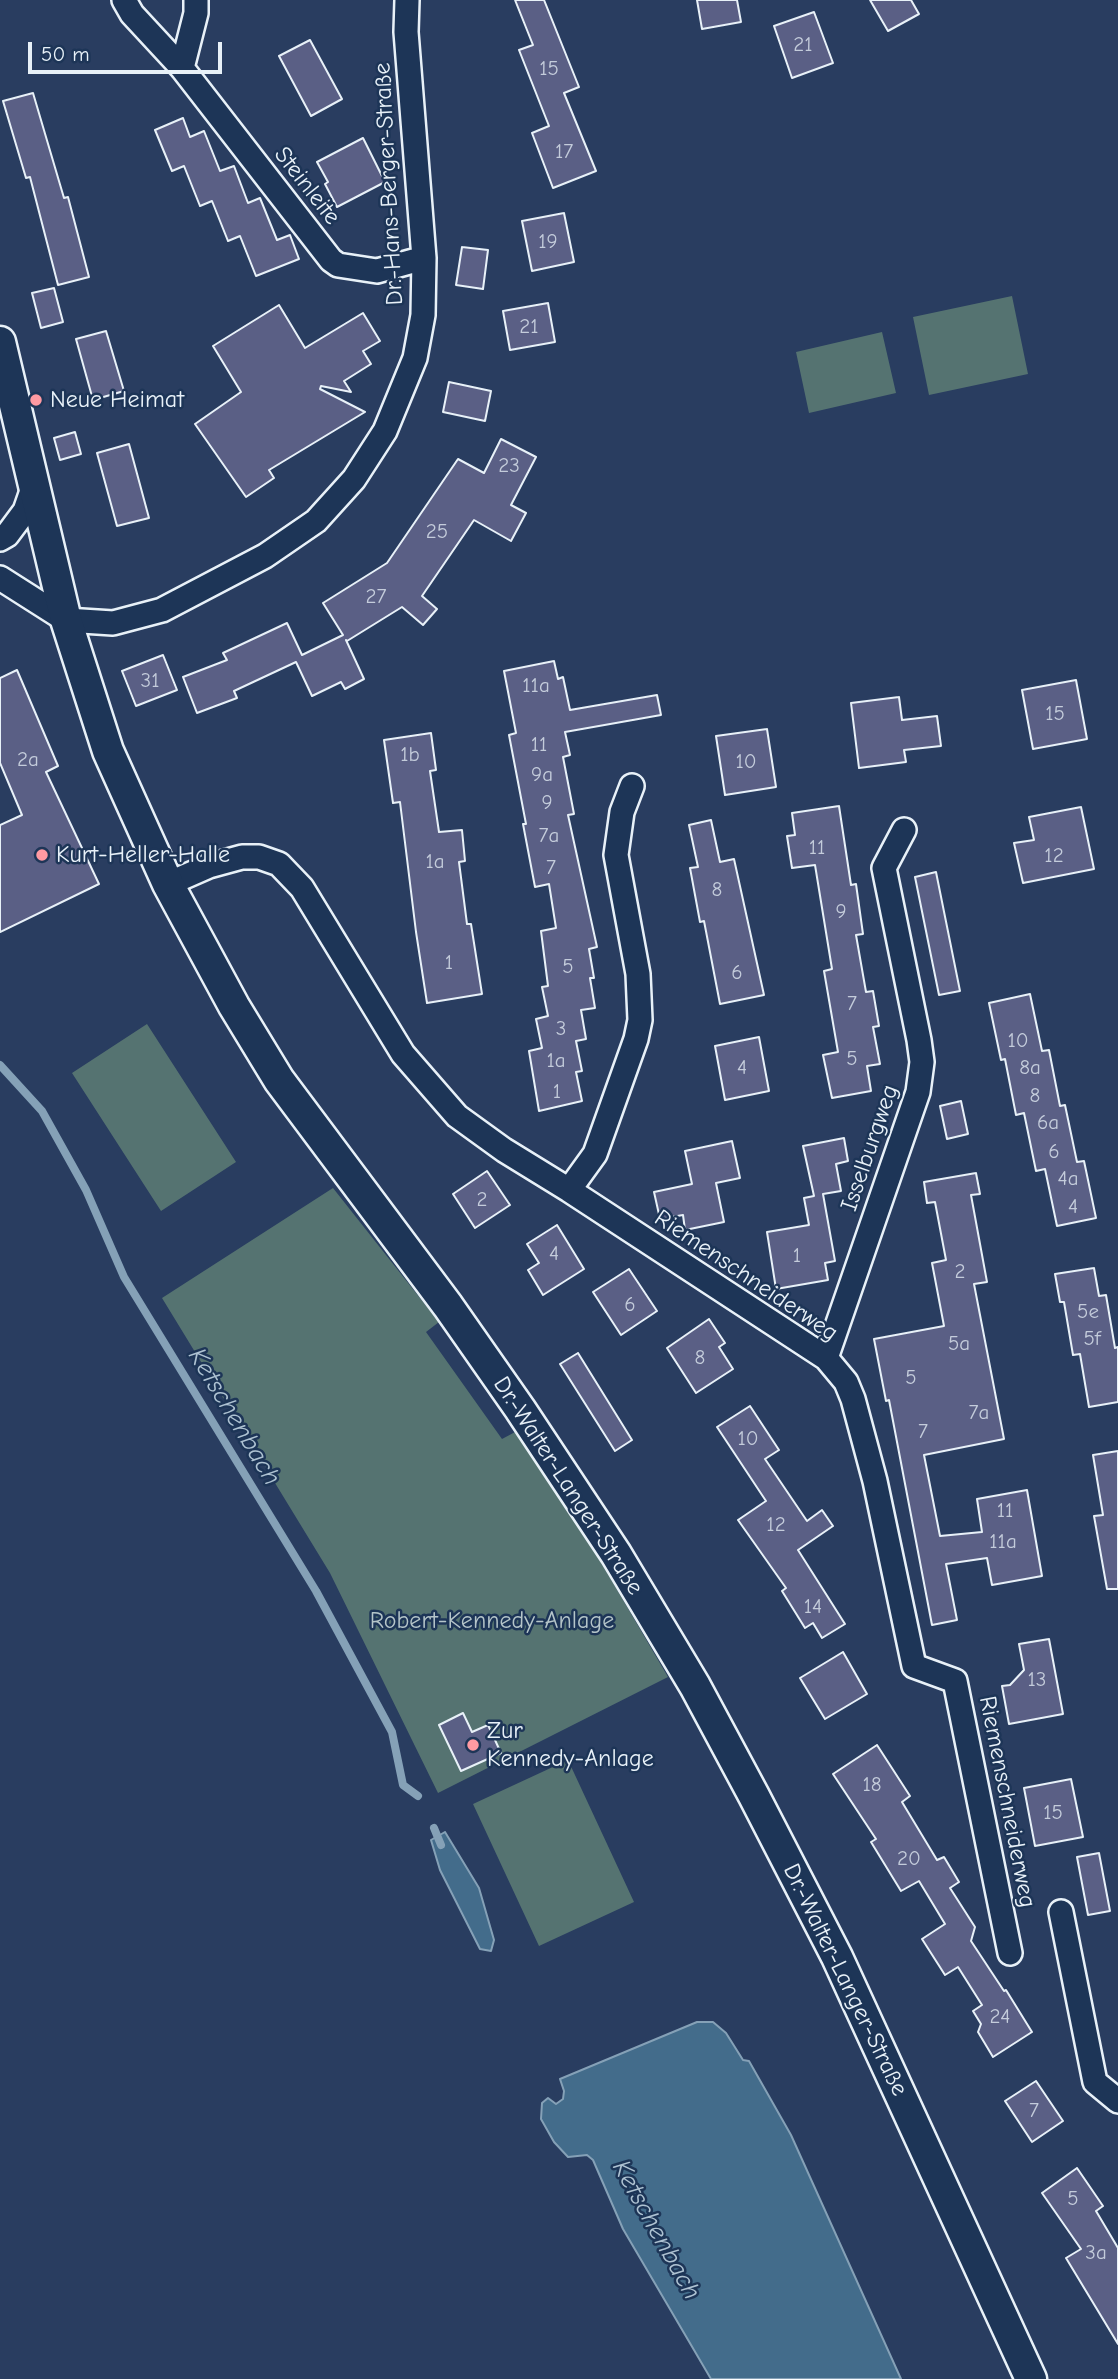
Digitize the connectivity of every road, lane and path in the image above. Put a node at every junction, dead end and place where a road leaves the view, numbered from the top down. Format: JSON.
{"nodes":[{"id":1,"x":124,"y":0,"type":"edge"},
{"id":2,"x":196,"y":0,"type":"edge"},
{"id":3,"x":407,"y":0,"type":"edge"},
{"id":4,"x":182,"y":68,"type":"junction"},
{"id":5,"x":424,"y":258,"type":"junction"},
{"id":6,"x":0,"y":342,"type":"edge"},
{"id":7,"x":34,"y":485,"type":"junction"},
{"id":8,"x":0,"y":539,"type":"edge"},
{"id":9,"x":0,"y":578,"type":"edge"},
{"id":10,"x":66,"y":620,"type":"junction"},
{"id":11,"x":632,"y":786,"type":"dead end"},
{"id":12,"x":904,"y":830,"type":"dead end"},
{"id":13,"x":168,"y":884,"type":"junction"},
{"id":14,"x":569,"y":1190,"type":"junction"},
{"id":15,"x":826,"y":1357,"type":"junction"},
{"id":16,"x":1062,"y":1912,"type":"dead end"},
{"id":17,"x":1010,"y":1953,"type":"dead end"},
{"id":18,"x":1118,"y":2101,"type":"edge"},
{"id":19,"x":1031,"y":2379,"type":"edge"}],
"edges":[{"from":1,"to":4,"type":"street","name":"Steinleite"},
{"from":2,"to":4,"type":"street"},
{"from":3,"to":5,"type":"street","name":"Dr.-Hans-Berger-Straße"},
{"from":4,"to":5,"type":"street","name":"Steinleite"},
{"from":5,"to":10,"type":"street","name":"Dr.-Hans-Berger-Straße"},
{"from":6,"to":7,"type":"street"},
{"from":7,"to":8,"type":"street"},
{"from":7,"to":10,"type":"street"},
{"from":9,"to":10,"type":"street"},
{"from":10,"to":13,"type":"street","name":"Dr.-Walter-Langer-Straße"},
{"from":11,"to":14,"type":"street"},
{"from":12,"to":15,"type":"street","name":"Isselburgweg"},
{"from":13,"to":14,"type":"street","name":"Riemenschneiderweg"},
{"from":13,"to":19,"type":"street","name":"Dr.-Walter-Langer-Straße"},
{"from":14,"to":15,"type":"street","name":"Riemenschneiderweg"},
{"from":15,"to":17,"type":"street","name":"Riemenschneiderweg"},
{"from":16,"to":18,"type":"street"}]}
